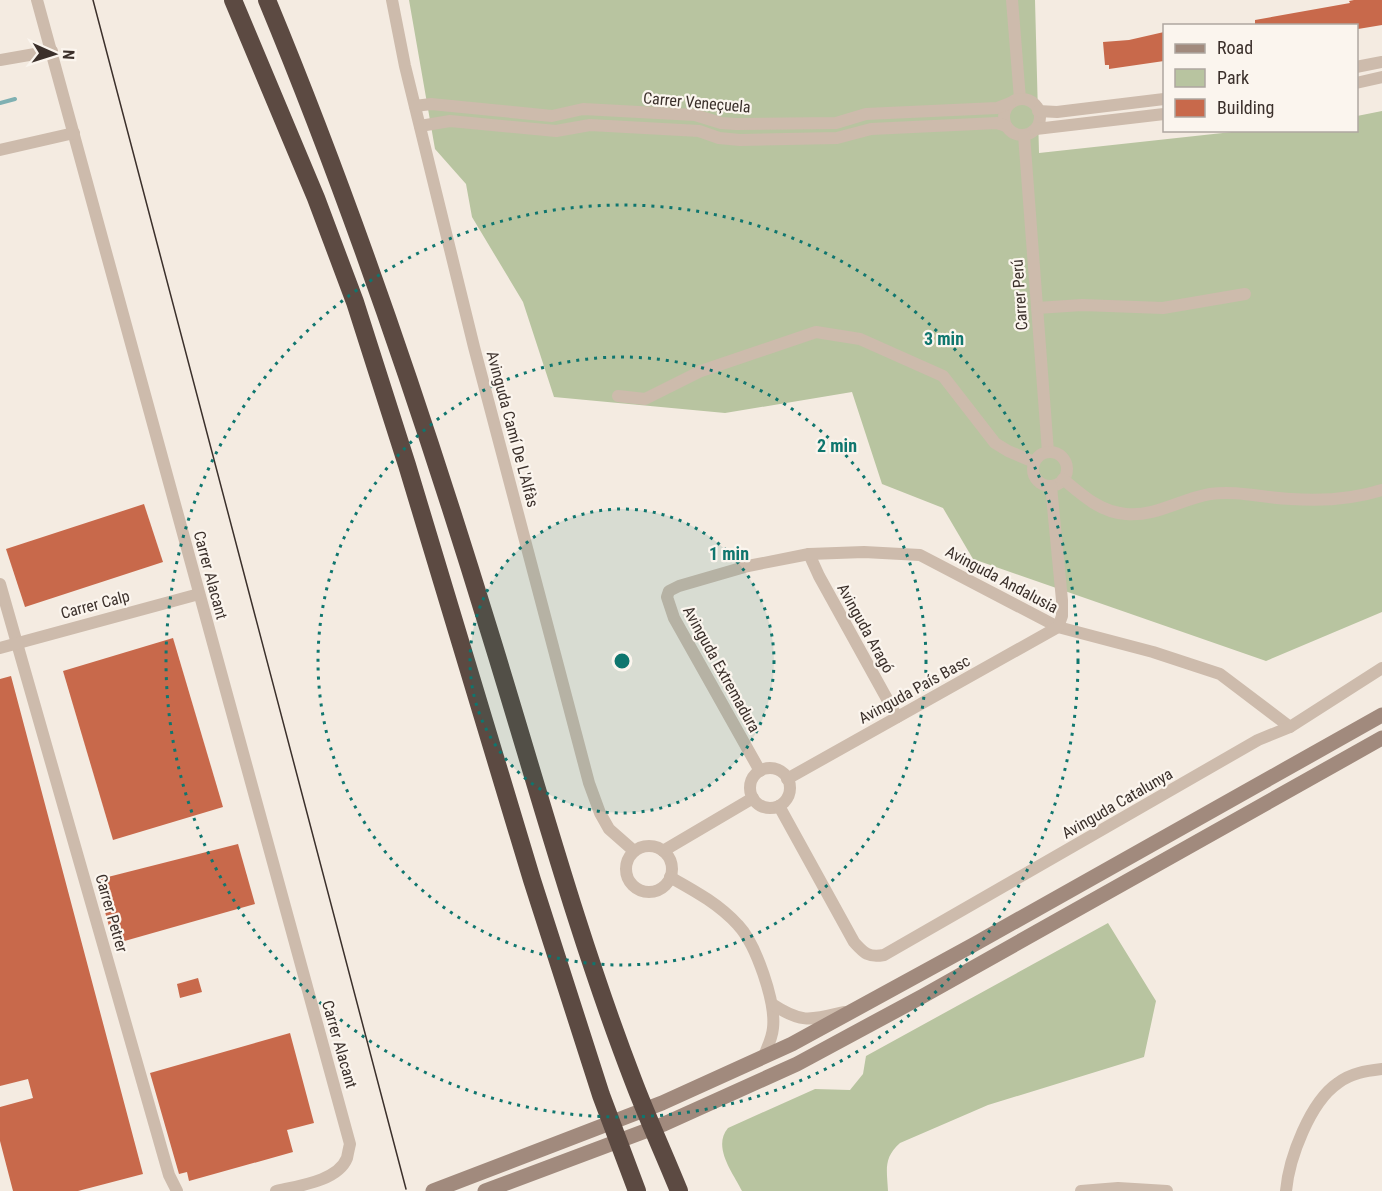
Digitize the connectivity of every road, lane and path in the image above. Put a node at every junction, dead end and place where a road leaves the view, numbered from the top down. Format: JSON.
{"nodes":[{"id":1,"x":37,"y":0,"type":"edge"},
{"id":2,"x":234,"y":0,"type":"edge"},
{"id":3,"x":267,"y":0,"type":"edge"},
{"id":4,"x":392,"y":0,"type":"edge"},
{"id":5,"x":1012,"y":0,"type":"edge"},
{"id":6,"x":52,"y":51,"type":"junction"},
{"id":7,"x":0,"y":60,"type":"edge"},
{"id":8,"x":1382,"y":62,"type":"edge"},
{"id":9,"x":1358,"y":67,"type":"edge"},
{"id":10,"x":1382,"y":77,"type":"edge"},
{"id":11,"x":1358,"y":83,"type":"edge"},
{"id":12,"x":1163,"y":99,"type":"edge"},
{"id":13,"x":1015,"y":101,"type":"junction"},
{"id":14,"x":415,"y":106,"type":"junction"},
{"id":15,"x":1038,"y":111,"type":"junction"},
{"id":16,"x":1163,"y":114,"type":"edge"},
{"id":17,"x":420,"y":126,"type":"junction"},
{"id":18,"x":1006,"y":126,"type":"junction"},
{"id":19,"x":1036,"y":129,"type":"junction"},
{"id":20,"x":74,"y":133,"type":"junction"},
{"id":21,"x":1023,"y":135,"type":"junction"},
{"id":22,"x":0,"y":150,"type":"edge"},
{"id":23,"x":1245,"y":294,"type":"dead end"},
{"id":24,"x":1037,"y":308,"type":"junction"},
{"id":25,"x":618,"y":396,"type":"dead end"},
{"id":26,"x":1048,"y":452,"type":"junction"},
{"id":27,"x":1034,"y":462,"type":"junction"},
{"id":28,"x":1063,"y":479,"type":"junction"},
{"id":29,"x":1051,"y":486,"type":"junction"},
{"id":30,"x":1382,"y":490,"type":"edge"},
{"id":31,"x":809,"y":554,"type":"junction"},
{"id":32,"x":0,"y":584,"type":"edge"},
{"id":33,"x":679,"y":586,"type":"joint"},
{"id":34,"x":199,"y":594,"type":"junction"},
{"id":35,"x":1058,"y":627,"type":"junction"},
{"id":36,"x":18,"y":642,"type":"junction"},
{"id":37,"x":0,"y":648,"type":"edge"},
{"id":38,"x":1382,"y":668,"type":"edge"},
{"id":39,"x":1382,"y":715,"type":"edge"},
{"id":40,"x":897,"y":717,"type":"junction"},
{"id":41,"x":1290,"y":727,"type":"junction"},
{"id":42,"x":1382,"y":738,"type":"edge"},
{"id":43,"x":760,"y":771,"type":"junction"},
{"id":44,"x":787,"y":779,"type":"junction"},
{"id":45,"x":753,"y":798,"type":"junction"},
{"id":46,"x":779,"y":806,"type":"junction"},
{"id":47,"x":634,"y":851,"type":"junction"},
{"id":48,"x":663,"y":851,"type":"junction"},
{"id":49,"x":670,"y":877,"type":"junction"},
{"id":50,"x":772,"y":1004,"type":"junction"},
{"id":51,"x":860,"y":1008,"type":"junction"},
{"id":52,"x":763,"y":1058,"type":"junction"},
{"id":53,"x":1382,"y":1069,"type":"edge"},
{"id":54,"x":177,"y":1191,"type":"edge"},
{"id":55,"x":276,"y":1191,"type":"edge"},
{"id":56,"x":433,"y":1191,"type":"edge"},
{"id":57,"x":485,"y":1191,"type":"edge"},
{"id":58,"x":636,"y":1191,"type":"edge"},
{"id":59,"x":679,"y":1191,"type":"edge"},
{"id":60,"x":1081,"y":1191,"type":"edge"},
{"id":61,"x":1167,"y":1191,"type":"edge"},
{"id":62,"x":1286,"y":1191,"type":"edge"}],
"edges":[{"from":1,"to":6,"type":"street","name":"Carrer Alacant"},
{"from":2,"to":58,"type":"highway"},
{"from":3,"to":59,"type":"highway"},
{"from":4,"to":14,"type":"street","name":"Avinguda Camí De L'Alfàs"},
{"from":5,"to":13,"type":"street"},
{"from":6,"to":7,"type":"street"},
{"from":6,"to":20,"type":"street","name":"Carrer Alacant"},
{"from":8,"to":9,"type":"street"},
{"from":10,"to":11,"type":"street"},
{"from":12,"to":15,"type":"street"},
{"from":13,"to":14,"type":"street","name":"Carrer Veneçuela"},
{"from":13,"to":15,"type":"street"},
{"from":13,"to":18,"type":"street"},
{"from":14,"to":17,"type":"street","name":"Avinguda Camí De L'Alfàs"},
{"from":15,"to":19,"type":"street"},
{"from":16,"to":19,"type":"street"},
{"from":17,"to":18,"type":"street","name":"Carrer Veneçuela"},
{"from":17,"to":47,"type":"street","name":"Avinguda Camí De L'Alfàs"},
{"from":18,"to":21,"type":"street"},
{"from":19,"to":21,"type":"street"},
{"from":20,"to":22,"type":"street"},
{"from":20,"to":34,"type":"street","name":"Carrer Alacant"},
{"from":21,"to":24,"type":"street","name":"Carrer Perú"},
{"from":23,"to":24,"type":"street"},
{"from":24,"to":26,"type":"street","name":"Carrer Perú"},
{"from":25,"to":27,"type":"street"},
{"from":26,"to":27,"type":"street"},
{"from":26,"to":28,"type":"street"},
{"from":27,"to":29,"type":"street"},
{"from":28,"to":29,"type":"street"},
{"from":28,"to":30,"type":"street"},
{"from":29,"to":35,"type":"street"},
{"from":31,"to":33,"type":"street","name":"Avinguda Andalusia"},
{"from":31,"to":35,"type":"street","name":"Avinguda Andalusia"},
{"from":31,"to":40,"type":"street","name":"Avinguda Aragó"},
{"from":32,"to":36,"type":"street","name":"Carrer Petrer"},
{"from":33,"to":43,"type":"street","name":"Avinguda Extremadura"},
{"from":34,"to":36,"type":"street","name":"Carrer Calp"},
{"from":34,"to":55,"type":"street","name":"Carrer Alacant"},
{"from":35,"to":40,"type":"street","name":"Avinguda País Basc"},
{"from":35,"to":41,"type":"street","name":"Avinguda Andalusia"},
{"from":36,"to":37,"type":"street","name":"Carrer Calp"},
{"from":36,"to":54,"type":"street","name":"Carrer Petrer"},
{"from":38,"to":41,"type":"street","name":"Avinguda Catalunya"},
{"from":39,"to":51,"type":"main road"},
{"from":40,"to":44,"type":"street","name":"Avinguda País Basc"},
{"from":41,"to":46,"type":"street","name":"Avinguda Catalunya"},
{"from":42,"to":57,"type":"main road"},
{"from":43,"to":44,"type":"street"},
{"from":43,"to":45,"type":"street"},
{"from":44,"to":46,"type":"street"},
{"from":45,"to":46,"type":"street"},
{"from":45,"to":48,"type":"street"},
{"from":47,"to":48,"type":"street"},
{"from":47,"to":49,"type":"street"},
{"from":48,"to":49,"type":"street"},
{"from":49,"to":50,"type":"street"},
{"from":50,"to":51,"type":"street"},
{"from":50,"to":52,"type":"street"},
{"from":51,"to":52,"type":"main road"},
{"from":52,"to":56,"type":"main road"},
{"from":53,"to":62,"type":"street"},
{"from":60,"to":61,"type":"street"}]}
